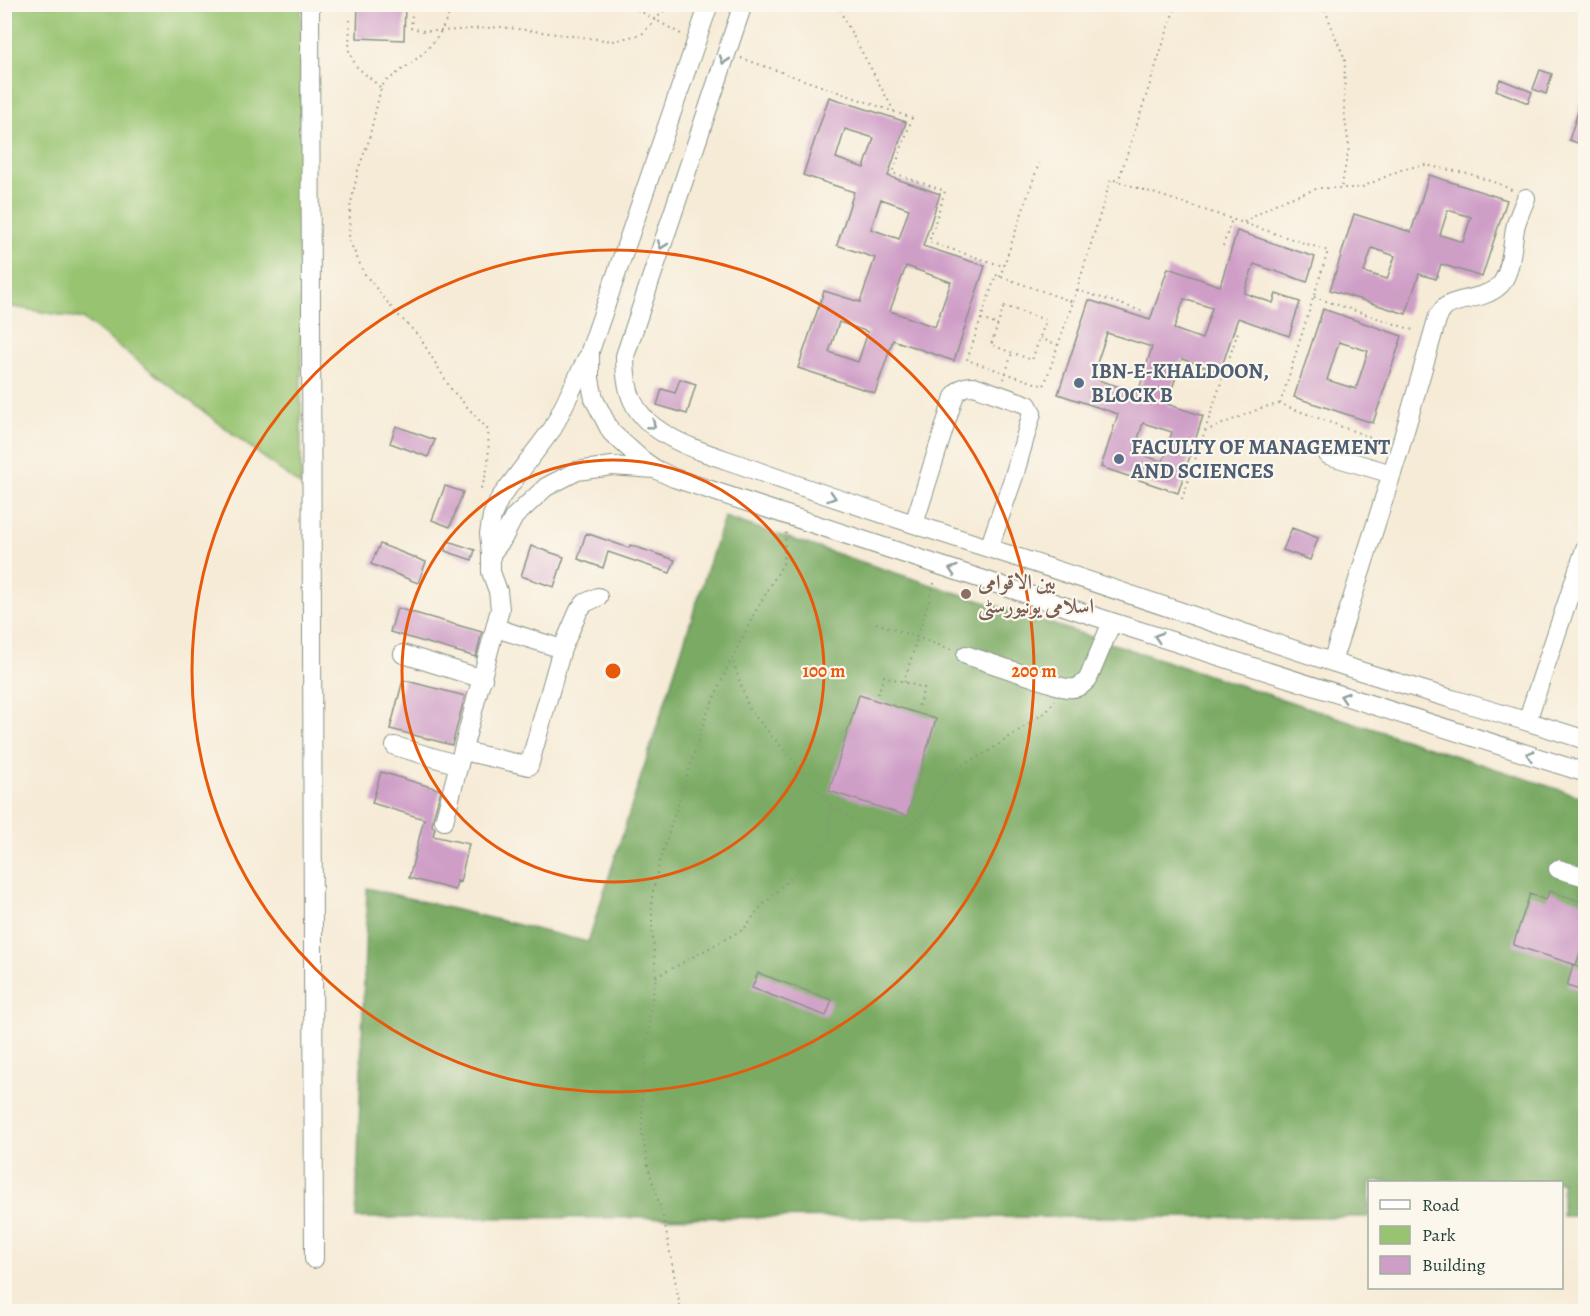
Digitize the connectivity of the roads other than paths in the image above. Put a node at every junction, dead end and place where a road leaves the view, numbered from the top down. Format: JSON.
{"nodes":[{"id":1,"x":310,"y":4,"type":"edge"},
{"id":2,"x":710,"y":4,"type":"edge"},
{"id":3,"x":743,"y":4,"type":"edge"},
{"id":4,"x":1526,"y":198,"type":"road end"},
{"id":5,"x":590,"y":351,"type":"junction"},
{"id":6,"x":1328,"y":455,"type":"dead end"},
{"id":7,"x":655,"y":469,"type":"junction"},
{"id":8,"x":1392,"y":474,"type":"junction"},
{"id":9,"x":799,"y":486,"type":"junction"},
{"id":10,"x":789,"y":517,"type":"junction"},
{"id":11,"x":914,"y":524,"type":"junction"},
{"id":12,"x":1586,"y":546,"type":"edge"},
{"id":13,"x":989,"y":548,"type":"junction"},
{"id":14,"x":491,"y":554,"type":"junction"},
{"id":15,"x":598,"y":597,"type":"dead end"},
{"id":16,"x":1112,"y":622,"type":"junction"},
{"id":17,"x":1217,"y":622,"type":"junction"},
{"id":18,"x":496,"y":628,"type":"junction"},
{"id":19,"x":562,"y":649,"type":"junction"},
{"id":20,"x":1208,"y":652,"type":"junction"},
{"id":21,"x":403,"y":654,"type":"dead end"},
{"id":22,"x":966,"y":655,"type":"road end"},
{"id":23,"x":1332,"y":662,"type":"junction"},
{"id":24,"x":483,"y":679,"type":"junction"},
{"id":25,"x":1527,"y":721,"type":"junction"},
{"id":26,"x":1568,"y":734,"type":"junction"},
{"id":27,"x":1586,"y":740,"type":"edge"},
{"id":28,"x":395,"y":746,"type":"dead end"},
{"id":29,"x":461,"y":758,"type":"junction"},
{"id":30,"x":1557,"y":764,"type":"junction"},
{"id":31,"x":1586,"y":773,"type":"edge"},
{"id":32,"x":444,"y":821,"type":"dead end"},
{"id":33,"x":1558,"y":868,"type":"dead end"},
{"id":34,"x":1584,"y":871,"type":"edge"},
{"id":35,"x":314,"y":1259,"type":"dead end"}],
"edges":[{"from":1,"to":35,"type":"street"},
{"from":2,"to":5,"type":"street"},
{"from":3,"to":9,"type":"street","one_way":true},
{"from":4,"to":8,"type":"street"},
{"from":5,"to":7,"type":"street"},
{"from":5,"to":14,"type":"street"},
{"from":6,"to":8,"type":"street"},
{"from":7,"to":10,"type":"street"},
{"from":7,"to":14,"type":"street"},
{"from":8,"to":23,"type":"street"},
{"from":9,"to":10,"type":"street"},
{"from":9,"to":11,"type":"street","one_way":true},
{"from":16,"to":10,"type":"street","one_way":true},
{"from":11,"to":13,"type":"street"},
{"from":11,"to":13,"type":"street"},
{"from":12,"to":25,"type":"street"},
{"from":13,"to":17,"type":"street"},
{"from":14,"to":18,"type":"street"},
{"from":15,"to":19,"type":"street"},
{"from":20,"to":16,"type":"street","one_way":true},
{"from":16,"to":22,"type":"street"},
{"from":17,"to":20,"type":"street"},
{"from":17,"to":23,"type":"street"},
{"from":18,"to":19,"type":"street"},
{"from":18,"to":24,"type":"street"},
{"from":19,"to":29,"type":"street"},
{"from":30,"to":20,"type":"street","one_way":true},
{"from":21,"to":24,"type":"street"},
{"from":23,"to":25,"type":"street"},
{"from":24,"to":29,"type":"street"},
{"from":25,"to":26,"type":"street"},
{"from":26,"to":27,"type":"street"},
{"from":26,"to":30,"type":"street"},
{"from":28,"to":29,"type":"street"},
{"from":29,"to":32,"type":"street"},
{"from":30,"to":31,"type":"street"},
{"from":33,"to":34,"type":"street"}]}
